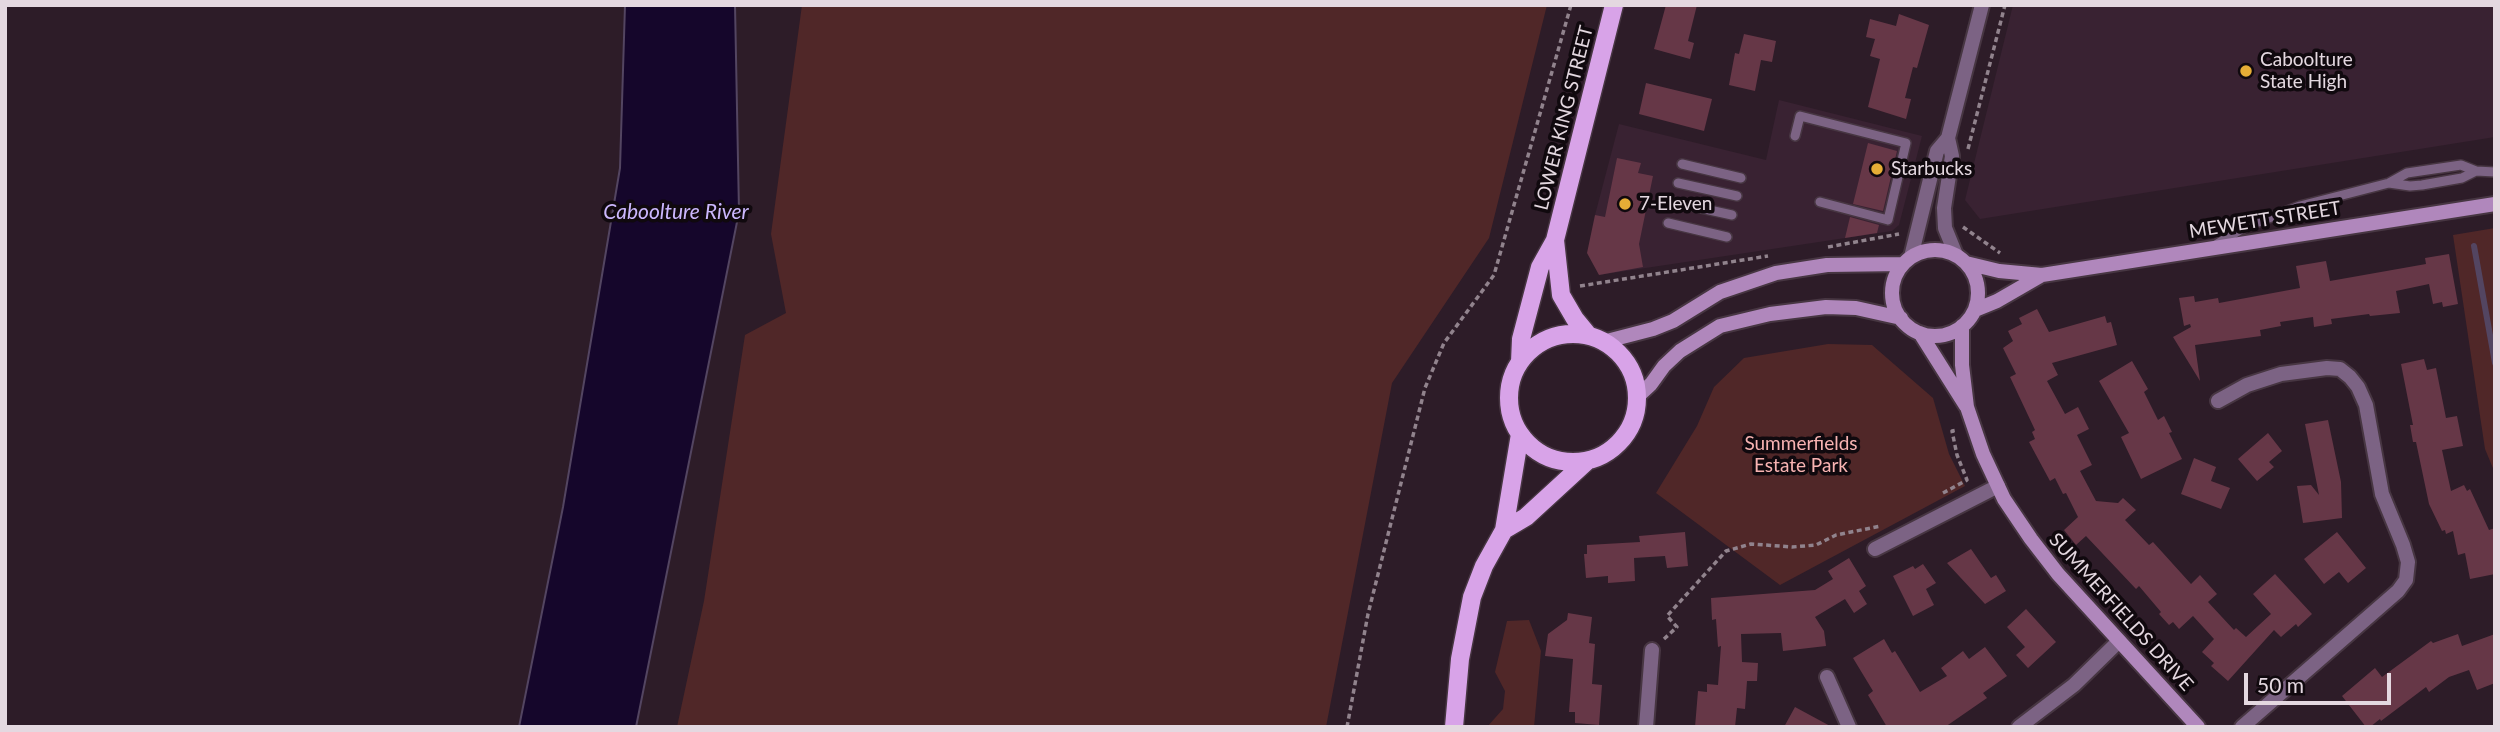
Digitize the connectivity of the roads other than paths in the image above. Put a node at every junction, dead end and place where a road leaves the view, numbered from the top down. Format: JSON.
{"nodes":[{"id":1,"x":1614,"y":5,"type":"edge"},
{"id":2,"x":1982,"y":5,"type":"edge"},
{"id":3,"x":1795,"y":136,"type":"dead end"},
{"id":4,"x":1948,"y":138,"type":"junction"},
{"id":5,"x":1682,"y":164,"type":"dead end"},
{"id":6,"x":2476,"y":171,"type":"junction"},
{"id":7,"x":2495,"y":172,"type":"edge"},
{"id":8,"x":1741,"y":178,"type":"dead end"},
{"id":9,"x":1678,"y":183,"type":"dead end"},
{"id":10,"x":2389,"y":183,"type":"junction"},
{"id":11,"x":1737,"y":196,"type":"dead end"},
{"id":12,"x":1673,"y":202,"type":"dead end"},
{"id":13,"x":1820,"y":202,"type":"dead end"},
{"id":14,"x":2495,"y":204,"type":"edge"},
{"id":15,"x":1732,"y":215,"type":"dead end"},
{"id":16,"x":1668,"y":223,"type":"dead end"},
{"id":17,"x":1727,"y":237,"type":"dead end"},
{"id":18,"x":1555,"y":240,"type":"junction"},
{"id":19,"x":2209,"y":249,"type":"junction"},
{"id":20,"x":1961,"y":259,"type":"junction"},
{"id":21,"x":1907,"y":261,"type":"junction"},
{"id":22,"x":2042,"y":275,"type":"junction"},
{"id":23,"x":1975,"y":310,"type":"junction"},
{"id":24,"x":1901,"y":318,"type":"junction"},
{"id":25,"x":1962,"y":326,"type":"junction"},
{"id":26,"x":1920,"y":333,"type":"junction"},
{"id":27,"x":1596,"y":339,"type":"junction"},
{"id":28,"x":1520,"y":362,"type":"junction"},
{"id":29,"x":1637,"y":397,"type":"junction"},
{"id":30,"x":2218,"y":401,"type":"dead end"},
{"id":31,"x":1967,"y":407,"type":"junction"},
{"id":32,"x":1520,"y":434,"type":"junction"},
{"id":33,"x":1587,"y":461,"type":"junction"},
{"id":34,"x":1998,"y":486,"type":"junction"},
{"id":35,"x":1504,"y":530,"type":"junction"},
{"id":36,"x":1875,"y":549,"type":"dead end"},
{"id":37,"x":2119,"y":641,"type":"junction"},
{"id":38,"x":1652,"y":650,"type":"road end"},
{"id":39,"x":1827,"y":677,"type":"dead end"},
{"id":40,"x":1454,"y":727,"type":"edge"},
{"id":41,"x":1646,"y":727,"type":"edge"},
{"id":42,"x":1849,"y":727,"type":"edge"},
{"id":43,"x":2019,"y":727,"type":"edge"},
{"id":44,"x":2198,"y":727,"type":"edge"},
{"id":45,"x":2242,"y":727,"type":"edge"}],
"edges":[{"from":1,"to":18,"type":"main road","name":"LOWER KING STREET"},
{"from":2,"to":4,"type":"street"},
{"from":3,"to":13,"type":"lane"},
{"from":4,"to":20,"type":"street"},
{"from":4,"to":21,"type":"street"},
{"from":5,"to":8,"type":"lane"},
{"from":6,"to":7,"type":"lane"},
{"from":6,"to":10,"type":"lane"},
{"from":6,"to":10,"type":"lane"},
{"from":9,"to":11,"type":"lane"},
{"from":10,"to":19,"type":"lane"},
{"from":12,"to":15,"type":"lane"},
{"from":14,"to":19,"type":"main road","name":"MEWETT STREET"},
{"from":16,"to":17,"type":"lane"},
{"from":18,"to":27,"type":"main road"},
{"from":18,"to":28,"type":"main road"},
{"from":19,"to":22,"type":"main road","name":"MEWETT STREET"},
{"from":20,"to":21,"type":"main road"},
{"from":20,"to":22,"type":"main road","name":"MEWETT STREET"},
{"from":20,"to":23,"type":"main road"},
{"from":21,"to":24,"type":"main road"},
{"from":21,"to":27,"type":"main road"},
{"from":22,"to":23,"type":"main road","name":"MEWETT STREET"},
{"from":23,"to":25,"type":"main road"},
{"from":24,"to":26,"type":"main road"},
{"from":24,"to":29,"type":"main road"},
{"from":25,"to":26,"type":"main road"},
{"from":25,"to":31,"type":"main road","name":"SUMMERFIELDS DRIVE"},
{"from":26,"to":31,"type":"main road","name":"SUMMERFIELDS DRIVE"},
{"from":27,"to":28,"type":"main road"},
{"from":27,"to":29,"type":"main road"},
{"from":28,"to":32,"type":"main road"},
{"from":29,"to":33,"type":"main road"},
{"from":30,"to":45,"type":"street"},
{"from":31,"to":34,"type":"main road","name":"SUMMERFIELDS DRIVE"},
{"from":32,"to":33,"type":"main road"},
{"from":32,"to":35,"type":"main road"},
{"from":33,"to":35,"type":"main road"},
{"from":34,"to":36,"type":"street"},
{"from":34,"to":37,"type":"main road","name":"SUMMERFIELDS DRIVE"},
{"from":35,"to":40,"type":"main road"},
{"from":37,"to":43,"type":"street"},
{"from":37,"to":44,"type":"main road","name":"SUMMERFIELDS DRIVE"},
{"from":38,"to":41,"type":"street"},
{"from":39,"to":42,"type":"street"}]}
